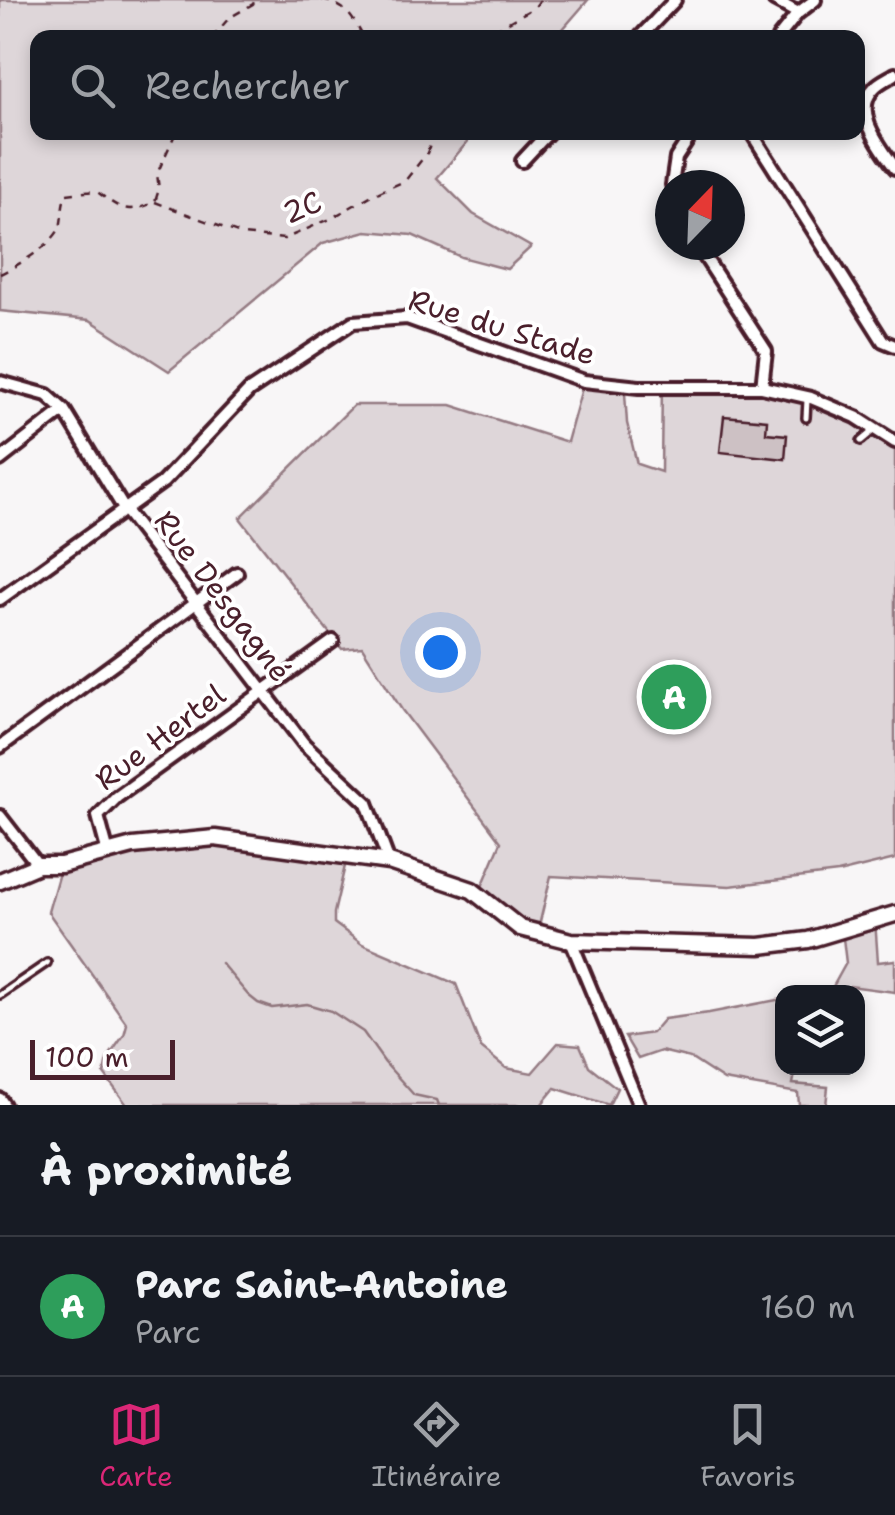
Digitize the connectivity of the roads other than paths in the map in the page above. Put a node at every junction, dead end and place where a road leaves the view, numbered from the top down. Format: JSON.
{"nodes":[{"id":1,"x":675,"y":0,"type":"edge"},
{"id":2,"x":774,"y":0,"type":"edge"},
{"id":3,"x":815,"y":0,"type":"edge"},
{"id":4,"x":798,"y":13,"type":"junction"},
{"id":5,"x":647,"y":30,"type":"edge"},
{"id":6,"x":784,"y":30,"type":"edge"},
{"id":7,"x":895,"y":74,"type":"edge"},
{"id":8,"x":542,"y":140,"type":"edge"},
{"id":9,"x":688,"y":140,"type":"edge"},
{"id":10,"x":756,"y":140,"type":"edge"},
{"id":11,"x":522,"y":161,"type":"dead end"},
{"id":12,"x":895,"y":168,"type":"edge"},
{"id":13,"x":674,"y":170,"type":"edge"},
{"id":14,"x":706,"y":260,"type":"edge"},
{"id":15,"x":895,"y":346,"type":"edge"},
{"id":16,"x":0,"y":382,"type":"edge"},
{"id":17,"x":762,"y":387,"type":"junction"},
{"id":18,"x":807,"y":397,"type":"junction"},
{"id":19,"x":64,"y":410,"type":"junction"},
{"id":20,"x":806,"y":418,"type":"dead end"},
{"id":21,"x":875,"y":429,"type":"junction"},
{"id":22,"x":861,"y":441,"type":"dead end"},
{"id":23,"x":895,"y":442,"type":"edge"},
{"id":24,"x":0,"y":460,"type":"edge"},
{"id":25,"x":124,"y":509,"type":"junction"},
{"id":26,"x":236,"y":573,"type":"dead end"},
{"id":27,"x":0,"y":598,"type":"edge"},
{"id":28,"x":196,"y":603,"type":"junction"},
{"id":29,"x":333,"y":641,"type":"dead end"},
{"id":30,"x":264,"y":691,"type":"junction"},
{"id":31,"x":0,"y":747,"type":"edge"},
{"id":32,"x":0,"y":816,"type":"edge"},
{"id":33,"x":108,"y":853,"type":"junction"},
{"id":34,"x":390,"y":862,"type":"junction"},
{"id":35,"x":38,"y":866,"type":"junction"},
{"id":36,"x":0,"y":881,"type":"edge"},
{"id":37,"x":895,"y":914,"type":"edge"},
{"id":38,"x":571,"y":941,"type":"junction"},
{"id":39,"x":47,"y":963,"type":"dead end"},
{"id":40,"x":0,"y":995,"type":"edge"},
{"id":41,"x":639,"y":1105,"type":"edge"}],
"edges":[{"from":1,"to":5,"type":"street"},
{"from":2,"to":4,"type":"street"},
{"from":3,"to":4,"type":"street"},
{"from":4,"to":6,"type":"street"},
{"from":7,"to":12,"type":"street"},
{"from":8,"to":11,"type":"street"},
{"from":9,"to":13,"type":"street"},
{"from":10,"to":15,"type":"street"},
{"from":14,"to":17,"type":"street"},
{"from":16,"to":19,"type":"street"},
{"from":17,"to":18,"type":"street","name":"Rue du Stade"},
{"from":17,"to":25,"type":"street","name":"Rue du Stade"},
{"from":18,"to":20,"type":"lane"},
{"from":18,"to":21,"type":"street","name":"Rue du Stade"},
{"from":19,"to":24,"type":"street"},
{"from":19,"to":25,"type":"street","name":"Rue Desgagné"},
{"from":21,"to":22,"type":"lane"},
{"from":21,"to":23,"type":"street","name":"Rue du Stade"},
{"from":25,"to":27,"type":"street","name":"Rue du Stade"},
{"from":25,"to":28,"type":"street","name":"Rue Desgagné"},
{"from":26,"to":28,"type":"street"},
{"from":28,"to":30,"type":"street","name":"Rue Desgagné"},
{"from":28,"to":31,"type":"street"},
{"from":29,"to":30,"type":"street","name":"Rue Hertel"},
{"from":30,"to":33,"type":"street","name":"Rue Hertel"},
{"from":30,"to":34,"type":"street","name":"Rue Desgagné"},
{"from":32,"to":35,"type":"street"},
{"from":33,"to":34,"type":"street"},
{"from":33,"to":35,"type":"street"},
{"from":34,"to":38,"type":"street"},
{"from":35,"to":36,"type":"street"},
{"from":37,"to":38,"type":"street"},
{"from":38,"to":41,"type":"street"},
{"from":39,"to":40,"type":"lane"}]}
